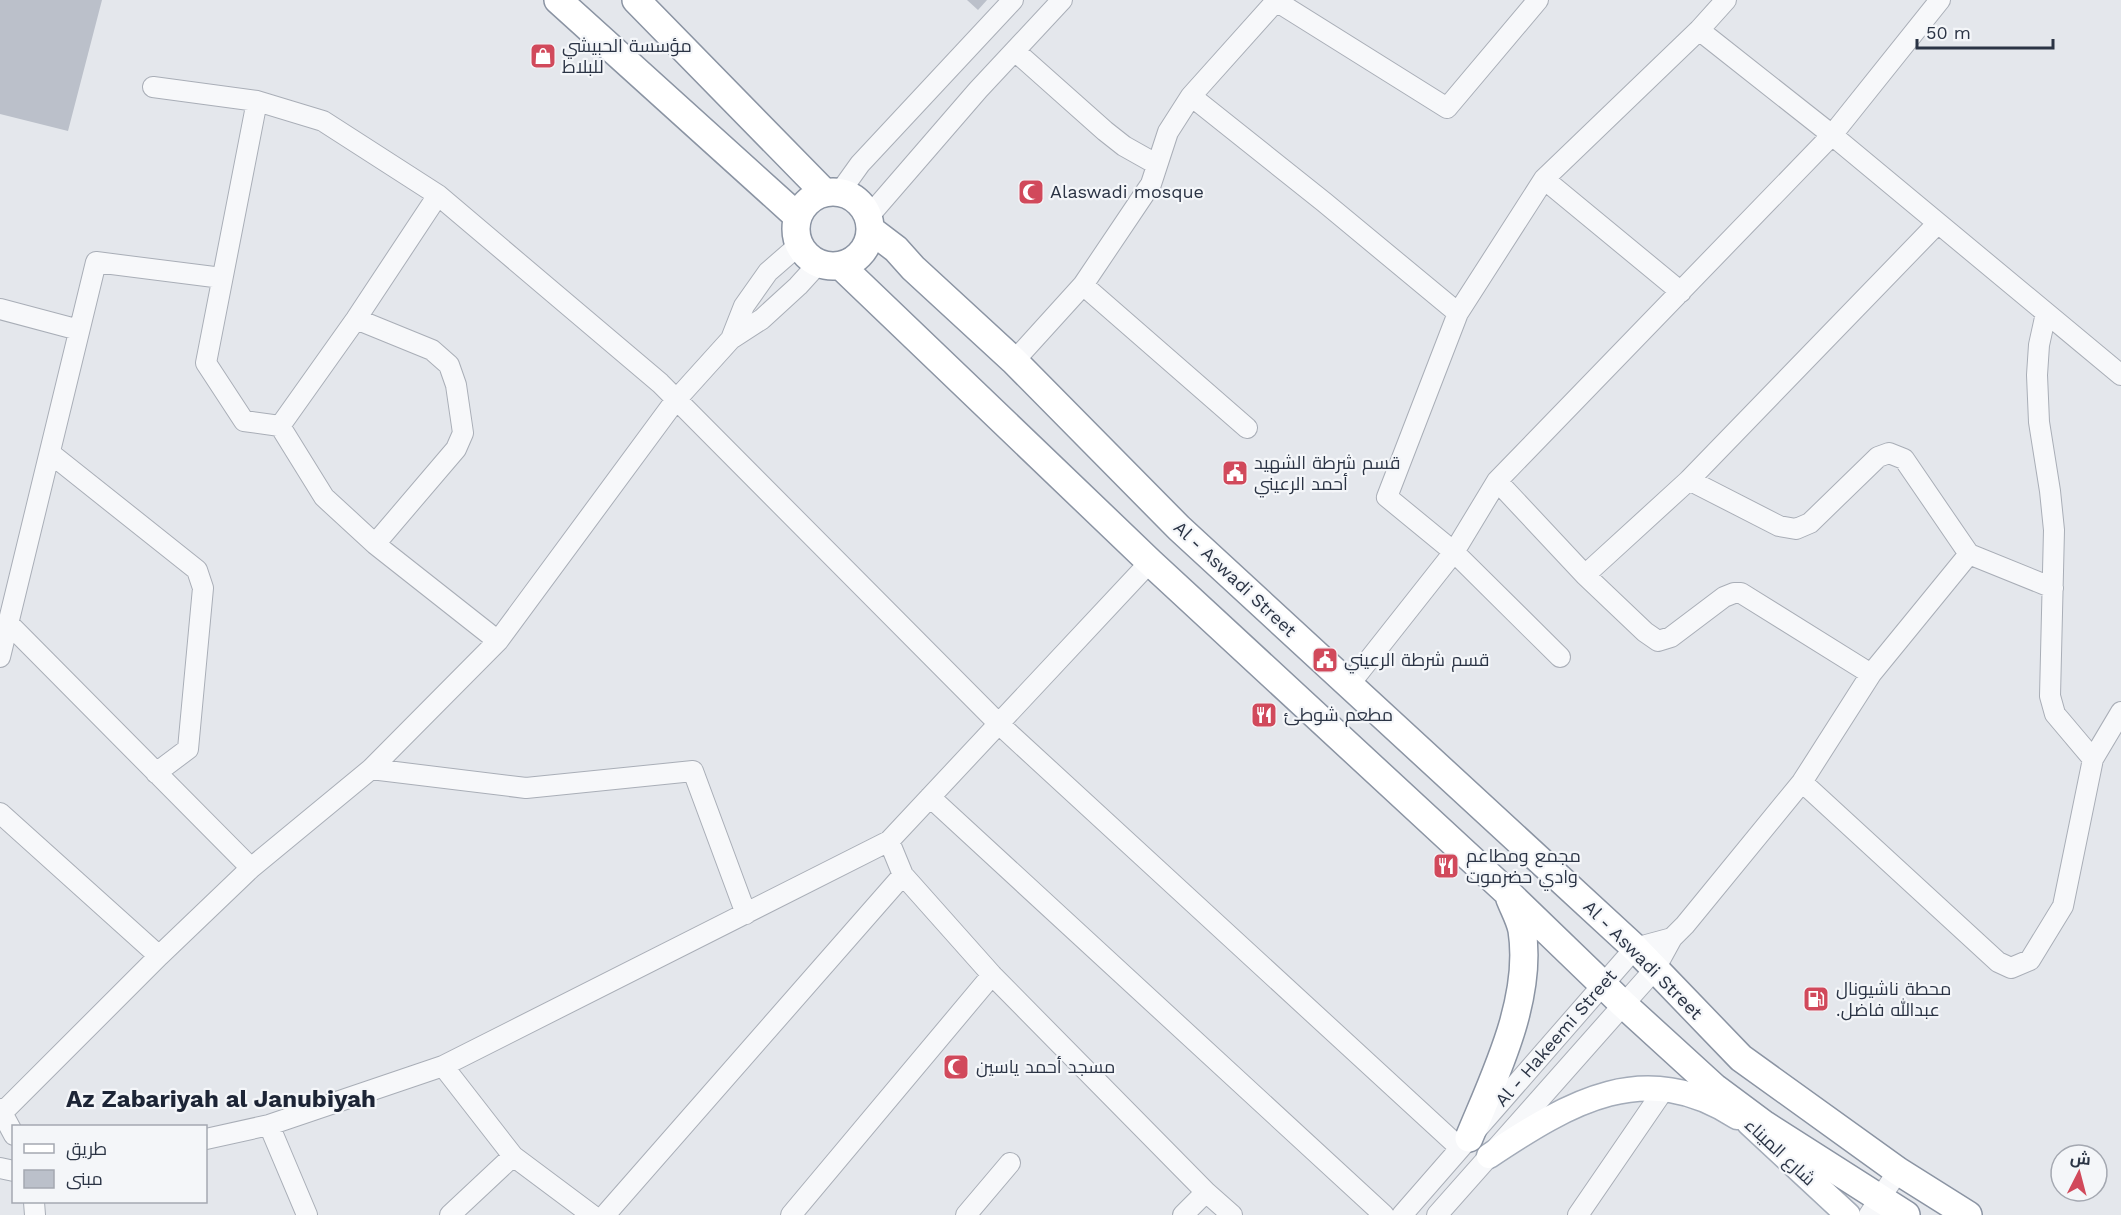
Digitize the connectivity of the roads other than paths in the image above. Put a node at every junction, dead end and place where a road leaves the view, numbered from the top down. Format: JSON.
{"nodes":[{"id":1,"x":558,"y":0,"type":"edge"},
{"id":2,"x":636,"y":0,"type":"edge"},
{"id":3,"x":1013,"y":0,"type":"edge"},
{"id":4,"x":1062,"y":0,"type":"edge"},
{"id":5,"x":1538,"y":0,"type":"edge"},
{"id":6,"x":1726,"y":0,"type":"edge"},
{"id":7,"x":1940,"y":0,"type":"edge"},
{"id":8,"x":1276,"y":1,"type":"edge"},
{"id":9,"x":1699,"y":30,"type":"junction"},
{"id":10,"x":1015,"y":51,"type":"junction"},
{"id":11,"x":153,"y":87,"type":"dead end"},
{"id":12,"x":1191,"y":96,"type":"junction"},
{"id":13,"x":257,"y":100,"type":"junction"},
{"id":14,"x":1833,"y":135,"type":"junction"},
{"id":15,"x":1156,"y":164,"type":"junction"},
{"id":16,"x":1544,"y":179,"type":"junction"},
{"id":17,"x":832,"y":192,"type":"junction"},
{"id":18,"x":438,"y":195,"type":"junction"},
{"id":19,"x":797,"y":216,"type":"junction"},
{"id":20,"x":870,"y":223,"type":"junction"},
{"id":21,"x":1938,"y":223,"type":"junction"},
{"id":22,"x":798,"y":245,"type":"junction"},
{"id":23,"x":829,"y":265,"type":"junction"},
{"id":24,"x":222,"y":278,"type":"junction"},
{"id":25,"x":1083,"y":285,"type":"junction"},
{"id":26,"x":1681,"y":292,"type":"junction"},
{"id":27,"x":0,"y":309,"type":"edge"},
{"id":28,"x":1458,"y":313,"type":"junction"},
{"id":29,"x":2046,"y":313,"type":"junction"},
{"id":30,"x":356,"y":319,"type":"junction"},
{"id":31,"x":79,"y":330,"type":"junction"},
{"id":32,"x":731,"y":339,"type":"junction"},
{"id":33,"x":1014,"y":361,"type":"junction"},
{"id":34,"x":2121,"y":375,"type":"edge"},
{"id":35,"x":675,"y":400,"type":"junction"},
{"id":36,"x":280,"y":426,"type":"junction"},
{"id":37,"x":1247,"y":428,"type":"dead end"},
{"id":38,"x":50,"y":453,"type":"junction"},
{"id":39,"x":1689,"y":480,"type":"junction"},
{"id":40,"x":1497,"y":481,"type":"junction"},
{"id":41,"x":375,"y":544,"type":"junction"},
{"id":42,"x":1454,"y":552,"type":"junction"},
{"id":43,"x":1969,"y":554,"type":"junction"},
{"id":44,"x":1150,"y":562,"type":"junction"},
{"id":45,"x":1585,"y":575,"type":"junction"},
{"id":46,"x":8,"y":587,"type":"edge"},
{"id":47,"x":2053,"y":588,"type":"junction"},
{"id":48,"x":8,"y":623,"type":"junction"},
{"id":49,"x":498,"y":641,"type":"junction"},
{"id":50,"x":0,"y":657,"type":"edge"},
{"id":51,"x":1560,"y":657,"type":"dead end"},
{"id":52,"x":1871,"y":674,"type":"junction"},
{"id":53,"x":1349,"y":685,"type":"junction"},
{"id":54,"x":2121,"y":712,"type":"edge"},
{"id":55,"x":1000,"y":725,"type":"junction"},
{"id":56,"x":2092,"y":759,"type":"junction"},
{"id":57,"x":371,"y":769,"type":"junction"},
{"id":58,"x":156,"y":773,"type":"junction"},
{"id":59,"x":1802,"y":782,"type":"junction"},
{"id":60,"x":930,"y":797,"type":"junction"},
{"id":61,"x":0,"y":813,"type":"edge"},
{"id":62,"x":889,"y":841,"type":"junction"},
{"id":63,"x":251,"y":868,"type":"junction"},
{"id":64,"x":903,"y":875,"type":"junction"},
{"id":65,"x":1508,"y":893,"type":"junction"},
{"id":66,"x":746,"y":914,"type":"junction"},
{"id":67,"x":1672,"y":938,"type":"junction"},
{"id":68,"x":1635,"y":948,"type":"junction"},
{"id":69,"x":159,"y":956,"type":"junction"},
{"id":70,"x":1655,"y":969,"type":"junction"},
{"id":71,"x":992,"y":975,"type":"junction"},
{"id":72,"x":1602,"y":985,"type":"junction"},
{"id":73,"x":1623,"y":1005,"type":"junction"},
{"id":74,"x":443,"y":1066,"type":"junction"},
{"id":75,"x":1714,"y":1087,"type":"junction"},
{"id":76,"x":1665,"y":1088,"type":"junction"},
{"id":77,"x":1,"y":1112,"type":"edge"},
{"id":78,"x":269,"y":1125,"type":"junction"},
{"id":79,"x":1752,"y":1127,"type":"junction"},
{"id":80,"x":12,"y":1131,"type":"edge"},
{"id":81,"x":207,"y":1139,"type":"edge"},
{"id":82,"x":1464,"y":1143,"type":"junction"},
{"id":83,"x":513,"y":1156,"type":"junction"},
{"id":84,"x":1489,"y":1156,"type":"junction"},
{"id":85,"x":1010,"y":1163,"type":"dead end"},
{"id":86,"x":1898,"y":1171,"type":"junction"},
{"id":87,"x":1206,"y":1192,"type":"junction"},
{"id":88,"x":1876,"y":1207,"type":"edge"},
{"id":89,"x":793,"y":1214,"type":"edge"},
{"id":90,"x":307,"y":1215,"type":"edge"},
{"id":91,"x":450,"y":1215,"type":"edge"},
{"id":92,"x":592,"y":1215,"type":"edge"},
{"id":93,"x":605,"y":1215,"type":"edge"},
{"id":94,"x":966,"y":1215,"type":"edge"},
{"id":95,"x":1183,"y":1215,"type":"edge"},
{"id":96,"x":1232,"y":1215,"type":"edge"},
{"id":97,"x":1384,"y":1215,"type":"edge"},
{"id":98,"x":1402,"y":1215,"type":"edge"},
{"id":99,"x":1437,"y":1215,"type":"edge"},
{"id":100,"x":1578,"y":1215,"type":"edge"},
{"id":101,"x":1848,"y":1215,"type":"edge"},
{"id":102,"x":1906,"y":1215,"type":"edge"},
{"id":103,"x":1968,"y":1215,"type":"edge"}],
"edges":[{"from":1,"to":19,"type":"highway"},
{"from":2,"to":17,"type":"highway"},
{"from":3,"to":17,"type":"street"},
{"from":4,"to":10,"type":"street"},
{"from":5,"to":8,"type":"street"},
{"from":6,"to":9,"type":"street"},
{"from":7,"to":14,"type":"street"},
{"from":8,"to":12,"type":"street"},
{"from":9,"to":14,"type":"street"},
{"from":9,"to":16,"type":"street"},
{"from":10,"to":15,"type":"street"},
{"from":10,"to":20,"type":"street"},
{"from":11,"to":13,"type":"street"},
{"from":12,"to":15,"type":"street"},
{"from":12,"to":28,"type":"street"},
{"from":13,"to":18,"type":"street"},
{"from":13,"to":24,"type":"street"},
{"from":14,"to":21,"type":"street"},
{"from":14,"to":26,"type":"street"},
{"from":15,"to":25,"type":"street"},
{"from":16,"to":26,"type":"street"},
{"from":16,"to":28,"type":"street"},
{"from":17,"to":19,"type":"highway"},
{"from":17,"to":20,"type":"highway"},
{"from":18,"to":30,"type":"street"},
{"from":18,"to":35,"type":"street"},
{"from":19,"to":22,"type":"highway"},
{"from":20,"to":23,"type":"highway"},
{"from":20,"to":33,"type":"highway","name":"Al - Aswadi Street"},
{"from":21,"to":29,"type":"street"},
{"from":21,"to":39,"type":"street"},
{"from":22,"to":23,"type":"highway"},
{"from":22,"to":32,"type":"street"},
{"from":23,"to":32,"type":"street"},
{"from":23,"to":44,"type":"highway"},
{"from":24,"to":31,"type":"street"},
{"from":24,"to":36,"type":"street"},
{"from":25,"to":33,"type":"street"},
{"from":25,"to":37,"type":"street"},
{"from":26,"to":40,"type":"street"},
{"from":27,"to":31,"type":"street"},
{"from":28,"to":42,"type":"street"},
{"from":29,"to":34,"type":"street"},
{"from":29,"to":47,"type":"street"},
{"from":30,"to":36,"type":"street"},
{"from":30,"to":41,"type":"street"},
{"from":31,"to":38,"type":"street"},
{"from":32,"to":35,"type":"street"},
{"from":33,"to":53,"type":"highway","name":"Al - Aswadi Street"},
{"from":35,"to":49,"type":"street"},
{"from":35,"to":55,"type":"street"},
{"from":36,"to":41,"type":"street"},
{"from":38,"to":46,"type":"street"},
{"from":38,"to":58,"type":"street"},
{"from":39,"to":43,"type":"street"},
{"from":39,"to":45,"type":"street"},
{"from":40,"to":42,"type":"street"},
{"from":40,"to":45,"type":"street"},
{"from":41,"to":49,"type":"street"},
{"from":42,"to":51,"type":"street"},
{"from":42,"to":53,"type":"street"},
{"from":43,"to":47,"type":"street"},
{"from":43,"to":52,"type":"street","name":"Al - Hakeemi Street"},
{"from":44,"to":55,"type":"street"},
{"from":44,"to":65,"type":"highway"},
{"from":45,"to":52,"type":"street"},
{"from":46,"to":48,"type":"street"},
{"from":47,"to":56,"type":"street"},
{"from":48,"to":50,"type":"street"},
{"from":48,"to":58,"type":"street"},
{"from":49,"to":57,"type":"street"},
{"from":52,"to":59,"type":"street","name":"Al - Hakeemi Street"},
{"from":53,"to":68,"type":"highway","name":"Al - Aswadi Street"},
{"from":54,"to":56,"type":"street"},
{"from":55,"to":60,"type":"street"},
{"from":55,"to":82,"type":"street"},
{"from":56,"to":59,"type":"street"},
{"from":57,"to":63,"type":"street"},
{"from":57,"to":66,"type":"street"},
{"from":58,"to":63,"type":"street"},
{"from":59,"to":67,"type":"street","name":"Al - Hakeemi Street"},
{"from":60,"to":62,"type":"street"},
{"from":60,"to":97,"type":"street"},
{"from":61,"to":69,"type":"street"},
{"from":62,"to":64,"type":"street"},
{"from":62,"to":66,"type":"street"},
{"from":63,"to":69,"type":"street"},
{"from":64,"to":71,"type":"street"},
{"from":64,"to":93,"type":"street"},
{"from":65,"to":72,"type":"highway"},
{"from":65,"to":82,"type":"highway"},
{"from":66,"to":74,"type":"street"},
{"from":67,"to":68,"type":"street"},
{"from":67,"to":70,"type":"street","name":"Al - Hakeemi Street"},
{"from":68,"to":70,"type":"highway","name":"Al - Aswadi Street"},
{"from":68,"to":72,"type":"street","name":"Al - Hakeemi Street"},
{"from":69,"to":77,"type":"street"},
{"from":70,"to":73,"type":"street","name":"Al - Hakeemi Street"},
{"from":70,"to":86,"type":"highway","name":"Al - Aswadi Street"},
{"from":71,"to":87,"type":"street"},
{"from":71,"to":89,"type":"street"},
{"from":72,"to":73,"type":"highway"},
{"from":72,"to":82,"type":"street","name":"Al - Hakeemi Street"},
{"from":73,"to":75,"type":"highway"},
{"from":73,"to":84,"type":"street","name":"Al - Hakeemi Street"},
{"from":74,"to":78,"type":"street"},
{"from":74,"to":83,"type":"street"},
{"from":75,"to":79,"type":"main road","name":"شارع الميناء"},
{"from":75,"to":88,"type":"highway"},
{"from":76,"to":79,"type":"main road"},
{"from":76,"to":84,"type":"main road"},
{"from":76,"to":100,"type":"street"},
{"from":77,"to":80,"type":"street"},
{"from":78,"to":81,"type":"street"},
{"from":78,"to":90,"type":"street"},
{"from":79,"to":101,"type":"main road","name":"شارع الميناء"},
{"from":82,"to":98,"type":"street","name":"Al - Hakeemi Street"},
{"from":83,"to":91,"type":"street"},
{"from":83,"to":92,"type":"street"},
{"from":84,"to":99,"type":"street","name":"Al - Hakeemi Street"},
{"from":85,"to":94,"type":"street"},
{"from":86,"to":88,"type":"street"},
{"from":86,"to":103,"type":"highway","name":"Al - Aswadi Street"},
{"from":87,"to":95,"type":"street"},
{"from":87,"to":96,"type":"street"},
{"from":88,"to":102,"type":"highway"}]}
